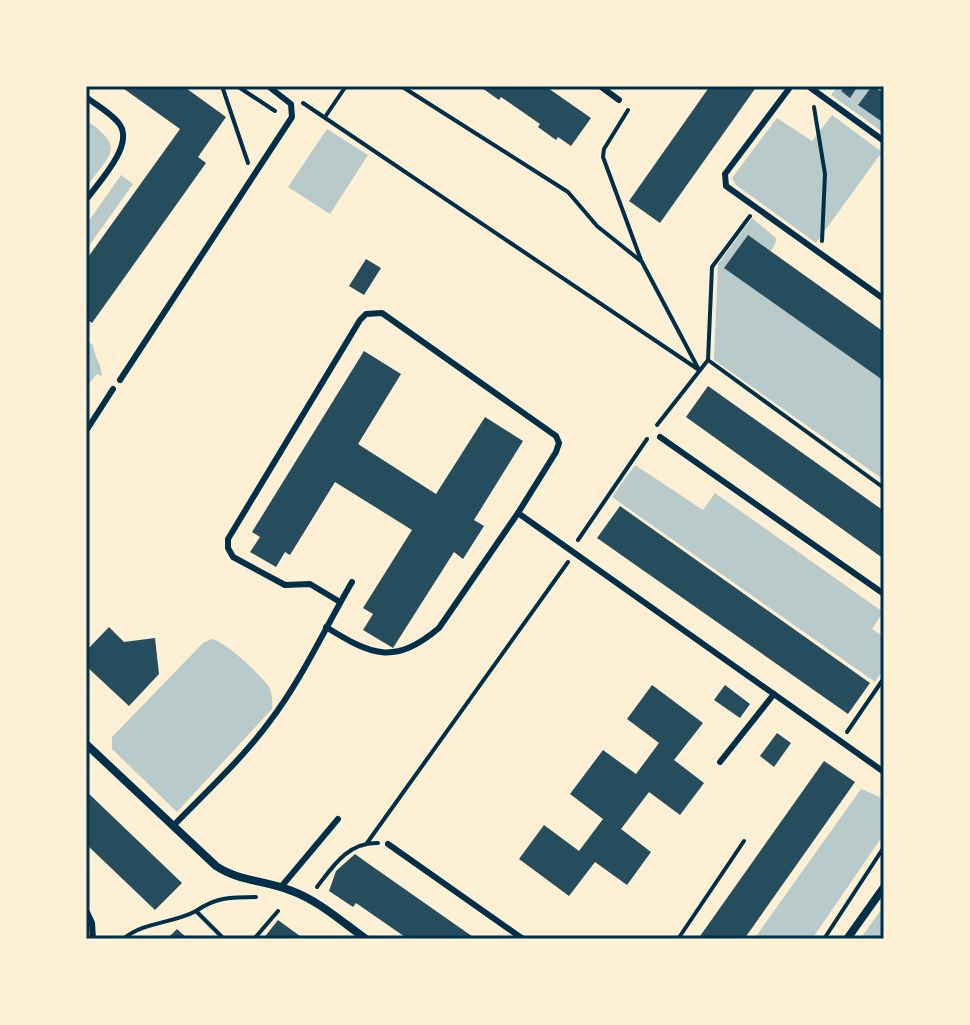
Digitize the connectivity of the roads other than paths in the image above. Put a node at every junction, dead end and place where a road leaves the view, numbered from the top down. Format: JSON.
{"nodes":[{"id":1,"x":268,"y":86,"type":"edge"},
{"id":2,"x":600,"y":86,"type":"edge"},
{"id":3,"x":791,"y":86,"type":"edge"},
{"id":4,"x":810,"y":87,"type":"edge"},
{"id":5,"x":278,"y":89,"type":"edge"},
{"id":6,"x":86,"y":97,"type":"edge"},
{"id":7,"x":619,"y":100,"type":"road end"},
{"id":8,"x":884,"y":141,"type":"edge"},
{"id":9,"x":86,"y":200,"type":"edge"},
{"id":10,"x":884,"y":299,"type":"edge"},
{"id":11,"x":120,"y":380,"type":"dead end"},
{"id":12,"x":113,"y":389,"type":"dead end"},
{"id":13,"x":86,"y":431,"type":"edge"},
{"id":14,"x":660,"y":437,"type":"dead end"},
{"id":15,"x":518,"y":513,"type":"junction"},
{"id":16,"x":352,"y":582,"type":"dead end"},
{"id":17,"x":884,"y":594,"type":"edge"},
{"id":18,"x":340,"y":602,"type":"junction"},
{"id":19,"x":326,"y":627,"type":"junction"},
{"id":20,"x":774,"y":694,"type":"junction"},
{"id":21,"x":86,"y":744,"type":"edge"},
{"id":22,"x":720,"y":762,"type":"dead end"},
{"id":23,"x":884,"y":772,"type":"edge"},
{"id":24,"x":338,"y":819,"type":"dead end"},
{"id":25,"x":173,"y":826,"type":"junction"},
{"id":26,"x":388,"y":844,"type":"road end"},
{"id":27,"x":281,"y":887,"type":"junction"},
{"id":28,"x":884,"y":887,"type":"edge"},
{"id":29,"x":86,"y":910,"type":"edge"},
{"id":30,"x":93,"y":939,"type":"edge"},
{"id":31,"x":366,"y":939,"type":"edge"},
{"id":32,"x":523,"y":939,"type":"edge"},
{"id":33,"x":847,"y":939,"type":"edge"}],
"edges":[{"from":1,"to":5,"type":"lane"},
{"from":2,"to":7,"type":"lane"},
{"from":3,"to":10,"type":"lane"},
{"from":4,"to":8,"type":"lane"},
{"from":5,"to":11,"type":"lane"},
{"from":6,"to":9,"type":"lane"},
{"from":12,"to":13,"type":"lane"},
{"from":14,"to":17,"type":"lane"},
{"from":15,"to":18,"type":"lane"},
{"from":15,"to":19,"type":"lane"},
{"from":15,"to":20,"type":"lane"},
{"from":16,"to":18,"type":"lane"},
{"from":18,"to":19,"type":"lane"},
{"from":19,"to":25,"type":"lane"},
{"from":20,"to":22,"type":"lane"},
{"from":20,"to":23,"type":"lane"},
{"from":21,"to":25,"type":"street"},
{"from":24,"to":27,"type":"lane"},
{"from":25,"to":27,"type":"street"},
{"from":26,"to":32,"type":"lane"},
{"from":27,"to":31,"type":"street"},
{"from":28,"to":33,"type":"street"},
{"from":29,"to":30,"type":"lane"}]}
